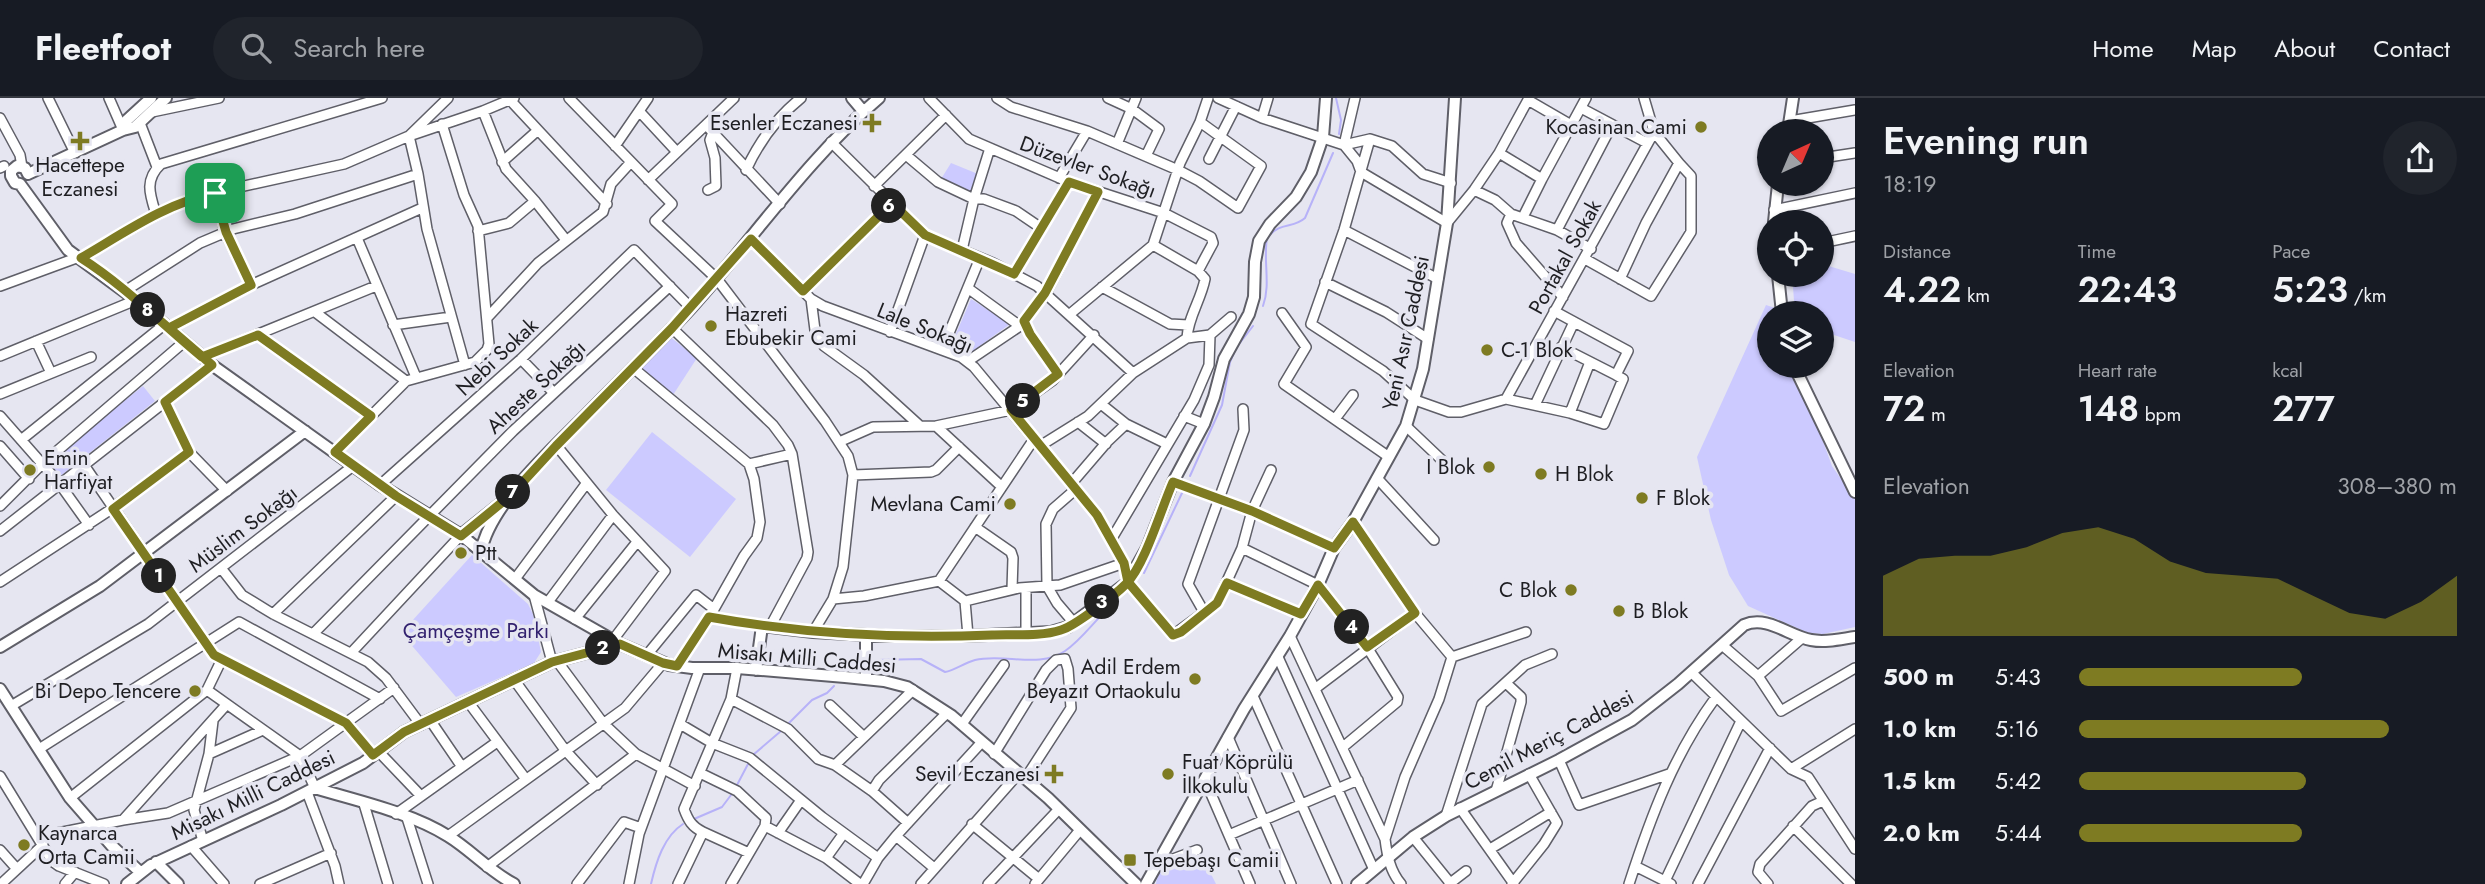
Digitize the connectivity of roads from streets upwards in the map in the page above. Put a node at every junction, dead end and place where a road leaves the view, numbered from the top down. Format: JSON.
{"nodes":[{"id":1,"x":48,"y":98,"type":"edge"},
{"id":2,"x":109,"y":98,"type":"edge"},
{"id":3,"x":150,"y":98,"type":"edge"},
{"id":4,"x":166,"y":98,"type":"edge"},
{"id":5,"x":219,"y":98,"type":"edge"},
{"id":6,"x":382,"y":98,"type":"edge"},
{"id":7,"x":448,"y":98,"type":"edge"},
{"id":8,"x":569,"y":98,"type":"edge"},
{"id":9,"x":734,"y":98,"type":"edge"},
{"id":10,"x":800,"y":98,"type":"edge"},
{"id":11,"x":852,"y":98,"type":"edge"},
{"id":12,"x":879,"y":98,"type":"edge"},
{"id":13,"x":929,"y":98,"type":"edge"},
{"id":14,"x":997,"y":98,"type":"edge"},
{"id":15,"x":1108,"y":98,"type":"edge"},
{"id":16,"x":1136,"y":98,"type":"edge"},
{"id":17,"x":1208,"y":98,"type":"edge"},
{"id":18,"x":1218,"y":98,"type":"edge"},
{"id":19,"x":1268,"y":98,"type":"edge"},
{"id":20,"x":1326,"y":98,"type":"edge"},
{"id":21,"x":1355,"y":98,"type":"edge"},
{"id":22,"x":1455,"y":98,"type":"edge"},
{"id":23,"x":1586,"y":98,"type":"edge"},
{"id":24,"x":1631,"y":98,"type":"edge"},
{"id":25,"x":1644,"y":98,"type":"edge"},
{"id":26,"x":1793,"y":98,"type":"edge"},
{"id":27,"x":512,"y":99,"type":"edge"},
{"id":28,"x":644,"y":99,"type":"edge"},
{"id":29,"x":1528,"y":99,"type":"edge"},
{"id":30,"x":1236,"y":106,"type":"junction"},
{"id":31,"x":1581,"y":108,"type":"junction"},
{"id":32,"x":1132,"y":109,"type":"junction"},
{"id":33,"x":639,"y":110,"type":"junction"},
{"id":34,"x":1855,"y":110,"type":"edge"},
{"id":35,"x":483,"y":111,"type":"junction"},
{"id":36,"x":863,"y":111,"type":"junction"},
{"id":37,"x":152,"y":112,"type":"junction"},
{"id":38,"x":946,"y":116,"type":"junction"},
{"id":39,"x":0,"y":118,"type":"edge"},
{"id":40,"x":1262,"y":118,"type":"junction"},
{"id":41,"x":1790,"y":119,"type":"edge"},
{"id":42,"x":1818,"y":119,"type":"edge"},
{"id":43,"x":1200,"y":122,"type":"junction"},
{"id":44,"x":139,"y":123,"type":"junction"},
{"id":45,"x":442,"y":124,"type":"junction"},
{"id":46,"x":1571,"y":125,"type":"junction"},
{"id":47,"x":1612,"y":125,"type":"junction"},
{"id":48,"x":710,"y":128,"type":"junction"},
{"id":49,"x":123,"y":130,"type":"junction"},
{"id":50,"x":537,"y":131,"type":"junction"},
{"id":51,"x":1087,"y":131,"type":"junction"},
{"id":52,"x":1654,"y":132,"type":"junction"},
{"id":53,"x":409,"y":136,"type":"junction"},
{"id":54,"x":1221,"y":136,"type":"junction"},
{"id":55,"x":1322,"y":137,"type":"junction"},
{"id":56,"x":1370,"y":139,"type":"junction"},
{"id":57,"x":831,"y":142,"type":"junction"},
{"id":58,"x":1647,"y":143,"type":"junction"},
{"id":59,"x":1117,"y":144,"type":"junction"},
{"id":60,"x":1344,"y":145,"type":"junction"},
{"id":61,"x":615,"y":146,"type":"junction"},
{"id":62,"x":990,"y":148,"type":"junction"},
{"id":63,"x":677,"y":152,"type":"junction"},
{"id":64,"x":75,"y":153,"type":"junction"},
{"id":65,"x":1499,"y":153,"type":"junction"},
{"id":66,"x":1855,"y":153,"type":"edge"},
{"id":67,"x":906,"y":155,"type":"junction"},
{"id":68,"x":1146,"y":156,"type":"junction"},
{"id":69,"x":1834,"y":156,"type":"edge"},
{"id":70,"x":1209,"y":159,"type":"dead end"},
{"id":71,"x":502,"y":162,"type":"junction"},
{"id":72,"x":631,"y":162,"type":"junction"},
{"id":73,"x":1679,"y":163,"type":"junction"},
{"id":74,"x":157,"y":167,"type":"junction"},
{"id":75,"x":11,"y":168,"type":"edge"},
{"id":76,"x":746,"y":170,"type":"junction"},
{"id":77,"x":1178,"y":170,"type":"junction"},
{"id":78,"x":1361,"y":172,"type":"junction"},
{"id":79,"x":418,"y":174,"type":"junction"},
{"id":80,"x":1542,"y":179,"type":"junction"},
{"id":81,"x":648,"y":180,"type":"junction"},
{"id":82,"x":1064,"y":180,"type":"junction"},
{"id":83,"x":1451,"y":183,"type":"junction"},
{"id":84,"x":874,"y":186,"type":"junction"},
{"id":85,"x":708,"y":190,"type":"dead end"},
{"id":86,"x":1474,"y":190,"type":"junction"},
{"id":87,"x":1098,"y":192,"type":"junction"},
{"id":88,"x":215,"y":193,"type":"junction"},
{"id":89,"x":1855,"y":193,"type":"edge"},
{"id":90,"x":974,"y":198,"type":"junction"},
{"id":91,"x":535,"y":201,"type":"junction"},
{"id":92,"x":892,"y":203,"type":"junction"},
{"id":93,"x":607,"y":204,"type":"junction"},
{"id":94,"x":780,"y":204,"type":"junction"},
{"id":95,"x":422,"y":208,"type":"junction"},
{"id":96,"x":1795,"y":210,"type":"edge"},
{"id":97,"x":1164,"y":213,"type":"junction"},
{"id":98,"x":156,"y":214,"type":"junction"},
{"id":99,"x":1511,"y":214,"type":"junction"},
{"id":100,"x":1524,"y":217,"type":"junction"},
{"id":101,"x":1447,"y":223,"type":"junction"},
{"id":102,"x":1041,"y":228,"type":"junction"},
{"id":103,"x":1344,"y":230,"type":"junction"},
{"id":104,"x":1557,"y":230,"type":"junction"},
{"id":105,"x":478,"y":231,"type":"junction"},
{"id":106,"x":226,"y":232,"type":"junction"},
{"id":107,"x":925,"y":235,"type":"junction"},
{"id":108,"x":1855,"y":236,"type":"edge"},
{"id":109,"x":358,"y":238,"type":"junction"},
{"id":110,"x":751,"y":239,"type":"junction"},
{"id":111,"x":566,"y":240,"type":"junction"},
{"id":112,"x":1834,"y":240,"type":"edge"},
{"id":113,"x":1153,"y":246,"type":"junction"},
{"id":114,"x":1591,"y":249,"type":"junction"},
{"id":115,"x":962,"y":250,"type":"junction"},
{"id":116,"x":80,"y":258,"type":"junction"},
{"id":117,"x":980,"y":258,"type":"junction"},
{"id":118,"x":1585,"y":259,"type":"junction"},
{"id":119,"x":1198,"y":271,"type":"junction"},
{"id":120,"x":1014,"y":274,"type":"junction"},
{"id":121,"x":717,"y":279,"type":"junction"},
{"id":122,"x":1438,"y":279,"type":"junction"},
{"id":123,"x":1620,"y":279,"type":"junction"},
{"id":124,"x":1325,"y":282,"type":"junction"},
{"id":125,"x":251,"y":285,"type":"junction"},
{"id":126,"x":0,"y":286,"type":"edge"},
{"id":127,"x":376,"y":286,"type":"junction"},
{"id":128,"x":670,"y":286,"type":"junction"},
{"id":129,"x":1102,"y":287,"type":"junction"},
{"id":130,"x":969,"y":289,"type":"junction"},
{"id":131,"x":125,"y":291,"type":"junction"},
{"id":132,"x":803,"y":291,"type":"junction"},
{"id":133,"x":1045,"y":293,"type":"junction"},
{"id":134,"x":1563,"y":297,"type":"junction"},
{"id":135,"x":811,"y":299,"type":"junction"},
{"id":136,"x":136,"y":300,"type":"junction"},
{"id":137,"x":691,"y":308,"type":"junction"},
{"id":138,"x":1555,"y":310,"type":"junction"},
{"id":139,"x":315,"y":312,"type":"junction"},
{"id":140,"x":1282,"y":313,"type":"dead end"},
{"id":141,"x":1070,"y":314,"type":"junction"},
{"id":142,"x":451,"y":317,"type":"junction"},
{"id":143,"x":1231,"y":317,"type":"dead end"},
{"id":144,"x":487,"y":318,"type":"junction"},
{"id":145,"x":1574,"y":322,"type":"junction"},
{"id":146,"x":1022,"y":323,"type":"junction"},
{"id":147,"x":393,"y":325,"type":"junction"},
{"id":148,"x":167,"y":326,"type":"junction"},
{"id":149,"x":1188,"y":326,"type":"junction"},
{"id":150,"x":672,"y":328,"type":"junction"},
{"id":151,"x":890,"y":332,"type":"junction"},
{"id":152,"x":258,"y":335,"type":"junction"},
{"id":153,"x":1094,"y":335,"type":"junction"},
{"id":154,"x":1210,"y":335,"type":"junction"},
{"id":155,"x":1187,"y":338,"type":"junction"},
{"id":156,"x":1428,"y":339,"type":"junction"},
{"id":157,"x":36,"y":341,"type":"junction"},
{"id":158,"x":184,"y":342,"type":"junction"},
{"id":159,"x":1561,"y":347,"type":"junction"},
{"id":160,"x":942,"y":350,"type":"junction"},
{"id":161,"x":0,"y":356,"type":"edge"},
{"id":162,"x":91,"y":357,"type":"dead end"},
{"id":163,"x":202,"y":357,"type":"junction"},
{"id":164,"x":521,"y":359,"type":"junction"},
{"id":165,"x":968,"y":361,"type":"junction"},
{"id":166,"x":1590,"y":362,"type":"junction"},
{"id":167,"x":212,"y":365,"type":"junction"},
{"id":168,"x":465,"y":365,"type":"junction"},
{"id":169,"x":632,"y":367,"type":"junction"},
{"id":170,"x":51,"y":373,"type":"junction"},
{"id":171,"x":1133,"y":373,"type":"junction"},
{"id":172,"x":1058,"y":374,"type":"junction"},
{"id":173,"x":1616,"y":376,"type":"junction"},
{"id":174,"x":1800,"y":378,"type":"edge"},
{"id":175,"x":411,"y":379,"type":"junction"},
{"id":176,"x":554,"y":393,"type":"junction"},
{"id":177,"x":0,"y":394,"type":"edge"},
{"id":178,"x":1353,"y":395,"type":"dead end"},
{"id":179,"x":1506,"y":399,"type":"junction"},
{"id":180,"x":1415,"y":400,"type":"junction"},
{"id":181,"x":165,"y":402,"type":"junction"},
{"id":182,"x":1101,"y":404,"type":"junction"},
{"id":183,"x":1535,"y":405,"type":"junction"},
{"id":184,"x":1243,"y":409,"type":"dead end"},
{"id":185,"x":1011,"y":410,"type":"junction"},
{"id":186,"x":1570,"y":413,"type":"junction"},
{"id":187,"x":0,"y":416,"type":"edge"},
{"id":188,"x":371,"y":416,"type":"junction"},
{"id":189,"x":1184,"y":416,"type":"junction"},
{"id":190,"x":1335,"y":419,"type":"junction"},
{"id":191,"x":1078,"y":422,"type":"junction"},
{"id":192,"x":1126,"y":424,"type":"junction"},
{"id":193,"x":1204,"y":424,"type":"junction"},
{"id":194,"x":919,"y":425,"type":"junction"},
{"id":195,"x":936,"y":426,"type":"junction"},
{"id":196,"x":1406,"y":426,"type":"junction"},
{"id":197,"x":305,"y":431,"type":"junction"},
{"id":198,"x":21,"y":440,"type":"junction"},
{"id":199,"x":839,"y":442,"type":"junction"},
{"id":200,"x":1037,"y":442,"type":"junction"},
{"id":201,"x":1106,"y":444,"type":"junction"},
{"id":202,"x":1167,"y":444,"type":"junction"},
{"id":203,"x":0,"y":446,"type":"edge"},
{"id":204,"x":556,"y":446,"type":"junction"},
{"id":205,"x":959,"y":447,"type":"junction"},
{"id":206,"x":189,"y":452,"type":"junction"},
{"id":207,"x":335,"y":452,"type":"junction"},
{"id":208,"x":792,"y":454,"type":"junction"},
{"id":209,"x":1389,"y":457,"type":"junction"},
{"id":210,"x":42,"y":464,"type":"junction"},
{"id":211,"x":749,"y":464,"type":"junction"},
{"id":212,"x":1446,"y":464,"type":"dead end"},
{"id":213,"x":83,"y":465,"type":"junction"},
{"id":214,"x":353,"y":466,"type":"junction"},
{"id":215,"x":1270,"y":470,"type":"dead end"},
{"id":216,"x":853,"y":475,"type":"junction"},
{"id":217,"x":1377,"y":478,"type":"junction"},
{"id":218,"x":29,"y":479,"type":"junction"},
{"id":219,"x":1173,"y":482,"type":"junction"},
{"id":220,"x":59,"y":483,"type":"junction"},
{"id":221,"x":586,"y":484,"type":"junction"},
{"id":222,"x":380,"y":485,"type":"junction"},
{"id":223,"x":1073,"y":486,"type":"junction"},
{"id":224,"x":1002,"y":487,"type":"junction"},
{"id":225,"x":227,"y":491,"type":"junction"},
{"id":226,"x":1855,"y":492,"type":"edge"},
{"id":227,"x":511,"y":495,"type":"junction"},
{"id":228,"x":396,"y":496,"type":"junction"},
{"id":229,"x":1219,"y":500,"type":"junction"},
{"id":230,"x":0,"y":506,"type":"edge"},
{"id":231,"x":113,"y":509,"type":"junction"},
{"id":232,"x":1252,"y":511,"type":"junction"},
{"id":233,"x":613,"y":515,"type":"junction"},
{"id":234,"x":429,"y":516,"type":"junction"},
{"id":235,"x":1353,"y":522,"type":"junction"},
{"id":236,"x":89,"y":525,"type":"junction"},
{"id":237,"x":975,"y":527,"type":"junction"},
{"id":238,"x":0,"y":531,"type":"edge"},
{"id":239,"x":461,"y":536,"type":"junction"},
{"id":240,"x":1111,"y":540,"type":"junction"},
{"id":241,"x":1434,"y":540,"type":"dead end"},
{"id":242,"x":637,"y":542,"type":"junction"},
{"id":243,"x":1242,"y":548,"type":"junction"},
{"id":244,"x":1334,"y":548,"type":"junction"},
{"id":245,"x":481,"y":552,"type":"junction"},
{"id":246,"x":144,"y":554,"type":"junction"},
{"id":247,"x":1124,"y":563,"type":"junction"},
{"id":248,"x":221,"y":568,"type":"junction"},
{"id":249,"x":515,"y":579,"type":"junction"},
{"id":250,"x":939,"y":581,"type":"junction"},
{"id":251,"x":0,"y":582,"type":"edge"},
{"id":252,"x":1128,"y":582,"type":"junction"},
{"id":253,"x":1227,"y":583,"type":"junction"},
{"id":254,"x":1318,"y":585,"type":"junction"},
{"id":255,"x":1047,"y":586,"type":"junction"},
{"id":256,"x":1026,"y":587,"type":"junction"},
{"id":257,"x":1012,"y":589,"type":"junction"},
{"id":258,"x":534,"y":595,"type":"junction"},
{"id":259,"x":833,"y":598,"type":"junction"},
{"id":260,"x":965,"y":601,"type":"junction"},
{"id":261,"x":177,"y":602,"type":"junction"},
{"id":262,"x":548,"y":602,"type":"junction"},
{"id":263,"x":1204,"y":612,"type":"junction"},
{"id":264,"x":712,"y":613,"type":"junction"},
{"id":265,"x":1415,"y":613,"type":"junction"},
{"id":266,"x":273,"y":614,"type":"junction"},
{"id":267,"x":1301,"y":614,"type":"junction"},
{"id":268,"x":575,"y":619,"type":"junction"},
{"id":269,"x":1074,"y":623,"type":"junction"},
{"id":270,"x":766,"y":626,"type":"junction"},
{"id":271,"x":813,"y":632,"type":"junction"},
{"id":272,"x":1526,"y":632,"type":"dead end"},
{"id":273,"x":313,"y":634,"type":"junction"},
{"id":274,"x":1026,"y":634,"type":"junction"},
{"id":275,"x":866,"y":635,"type":"junction"},
{"id":276,"x":1855,"y":635,"type":"edge"},
{"id":277,"x":968,"y":636,"type":"junction"},
{"id":278,"x":1290,"y":636,"type":"junction"},
{"id":279,"x":1802,"y":638,"type":"junction"},
{"id":280,"x":617,"y":642,"type":"junction"},
{"id":281,"x":205,"y":644,"type":"junction"},
{"id":282,"x":1722,"y":645,"type":"junction"},
{"id":283,"x":0,"y":647,"type":"edge"},
{"id":284,"x":1367,"y":647,"type":"junction"},
{"id":285,"x":351,"y":653,"type":"junction"},
{"id":286,"x":1552,"y":654,"type":"dead end"},
{"id":287,"x":646,"y":656,"type":"junction"},
{"id":288,"x":1278,"y":657,"type":"junction"},
{"id":289,"x":1452,"y":657,"type":"junction"},
{"id":290,"x":222,"y":659,"type":"junction"},
{"id":291,"x":555,"y":662,"type":"junction"},
{"id":292,"x":663,"y":663,"type":"junction"},
{"id":293,"x":1004,"y":665,"type":"dead end"},
{"id":294,"x":677,"y":666,"type":"junction"},
{"id":295,"x":700,"y":668,"type":"junction"},
{"id":296,"x":737,"y":668,"type":"junction"},
{"id":297,"x":1855,"y":668,"type":"edge"},
{"id":298,"x":756,"y":670,"type":"junction"},
{"id":299,"x":1692,"y":673,"type":"junction"},
{"id":300,"x":1758,"y":676,"type":"junction"},
{"id":301,"x":866,"y":679,"type":"junction"},
{"id":302,"x":515,"y":681,"type":"junction"},
{"id":303,"x":1506,"y":683,"type":"junction"},
{"id":304,"x":394,"y":688,"type":"junction"},
{"id":305,"x":1316,"y":688,"type":"junction"},
{"id":306,"x":0,"y":689,"type":"edge"},
{"id":307,"x":207,"y":690,"type":"junction"},
{"id":308,"x":913,"y":690,"type":"junction"},
{"id":309,"x":1253,"y":696,"type":"junction"},
{"id":310,"x":1716,"y":696,"type":"junction"},
{"id":311,"x":380,"y":699,"type":"junction"},
{"id":312,"x":732,"y":699,"type":"junction"},
{"id":313,"x":469,"y":703,"type":"junction"},
{"id":314,"x":227,"y":704,"type":"junction"},
{"id":315,"x":830,"y":705,"type":"dead end"},
{"id":316,"x":11,"y":706,"type":"junction"},
{"id":317,"x":947,"y":713,"type":"junction"},
{"id":318,"x":213,"y":719,"type":"junction"},
{"id":319,"x":1741,"y":721,"type":"junction"},
{"id":320,"x":346,"y":723,"type":"junction"},
{"id":321,"x":426,"y":723,"type":"junction"},
{"id":322,"x":603,"y":723,"type":"junction"},
{"id":323,"x":680,"y":724,"type":"junction"},
{"id":324,"x":962,"y":724,"type":"junction"},
{"id":325,"x":1855,"y":729,"type":"edge"},
{"id":326,"x":263,"y":730,"type":"junction"},
{"id":327,"x":864,"y":737,"type":"junction"},
{"id":328,"x":1228,"y":737,"type":"junction"},
{"id":329,"x":497,"y":742,"type":"junction"},
{"id":330,"x":712,"y":743,"type":"junction"},
{"id":331,"x":981,"y":743,"type":"junction"},
{"id":332,"x":1343,"y":747,"type":"junction"},
{"id":333,"x":1770,"y":748,"type":"junction"},
{"id":334,"x":39,"y":749,"type":"junction"},
{"id":335,"x":565,"y":750,"type":"junction"},
{"id":336,"x":375,"y":753,"type":"junction"},
{"id":337,"x":209,"y":754,"type":"junction"},
{"id":338,"x":636,"y":754,"type":"junction"},
{"id":339,"x":994,"y":754,"type":"junction"},
{"id":340,"x":300,"y":756,"type":"junction"},
{"id":341,"x":1559,"y":760,"type":"junction"},
{"id":342,"x":835,"y":765,"type":"junction"},
{"id":343,"x":462,"y":767,"type":"junction"},
{"id":344,"x":664,"y":767,"type":"junction"},
{"id":345,"x":1791,"y":769,"type":"junction"},
{"id":346,"x":700,"y":773,"type":"junction"},
{"id":347,"x":1529,"y":774,"type":"junction"},
{"id":348,"x":1669,"y":774,"type":"junction"},
{"id":349,"x":0,"y":776,"type":"edge"},
{"id":350,"x":1022,"y":776,"type":"junction"},
{"id":351,"x":525,"y":778,"type":"junction"},
{"id":352,"x":1205,"y":780,"type":"junction"},
{"id":353,"x":1358,"y":780,"type":"junction"},
{"id":354,"x":597,"y":785,"type":"junction"},
{"id":355,"x":695,"y":786,"type":"junction"},
{"id":356,"x":311,"y":790,"type":"junction"},
{"id":357,"x":1336,"y":790,"type":"junction"},
{"id":358,"x":872,"y":791,"type":"junction"},
{"id":359,"x":1496,"y":791,"type":"junction"},
{"id":360,"x":421,"y":796,"type":"junction"},
{"id":361,"x":70,"y":798,"type":"junction"},
{"id":362,"x":801,"y":800,"type":"junction"},
{"id":363,"x":1823,"y":801,"type":"junction"},
{"id":364,"x":195,"y":803,"type":"junction"},
{"id":365,"x":364,"y":803,"type":"junction"},
{"id":366,"x":1303,"y":805,"type":"junction"},
{"id":367,"x":1460,"y":808,"type":"junction"},
{"id":368,"x":1059,"y":809,"type":"junction"},
{"id":369,"x":1550,"y":812,"type":"junction"},
{"id":370,"x":402,"y":816,"type":"junction"},
{"id":371,"x":1446,"y":816,"type":"junction"},
{"id":372,"x":123,"y":820,"type":"junction"},
{"id":373,"x":1263,"y":820,"type":"junction"},
{"id":374,"x":908,"y":822,"type":"junction"},
{"id":375,"x":972,"y":824,"type":"junction"},
{"id":376,"x":92,"y":825,"type":"junction"},
{"id":377,"x":765,"y":826,"type":"junction"},
{"id":378,"x":1793,"y":827,"type":"junction"},
{"id":379,"x":641,"y":828,"type":"junction"},
{"id":380,"x":1080,"y":830,"type":"junction"},
{"id":381,"x":704,"y":832,"type":"junction"},
{"id":382,"x":778,"y":833,"type":"junction"},
{"id":383,"x":844,"y":833,"type":"junction"},
{"id":384,"x":1229,"y":835,"type":"junction"},
{"id":385,"x":448,"y":836,"type":"junction"},
{"id":386,"x":896,"y":836,"type":"junction"},
{"id":387,"x":1413,"y":837,"type":"junction"},
{"id":388,"x":1385,"y":839,"type":"junction"},
{"id":389,"x":40,"y":841,"type":"junction"},
{"id":390,"x":203,"y":841,"type":"junction"},
{"id":391,"x":191,"y":846,"type":"junction"},
{"id":392,"x":1490,"y":849,"type":"junction"},
{"id":393,"x":1855,"y":849,"type":"edge"},
{"id":394,"x":0,"y":850,"type":"edge"},
{"id":395,"x":1196,"y":850,"type":"dead end"},
{"id":396,"x":331,"y":853,"type":"junction"},
{"id":397,"x":750,"y":853,"type":"junction"},
{"id":398,"x":1388,"y":857,"type":"junction"},
{"id":399,"x":878,"y":858,"type":"junction"},
{"id":400,"x":826,"y":859,"type":"junction"},
{"id":401,"x":1013,"y":859,"type":"junction"},
{"id":402,"x":156,"y":862,"type":"junction"},
{"id":403,"x":1157,"y":866,"type":"junction"},
{"id":404,"x":1635,"y":866,"type":"junction"},
{"id":405,"x":487,"y":867,"type":"junction"},
{"id":406,"x":934,"y":867,"type":"junction"},
{"id":407,"x":17,"y":869,"type":"junction"},
{"id":408,"x":1374,"y":870,"type":"junction"},
{"id":409,"x":1466,"y":871,"type":"dead end"},
{"id":410,"x":75,"y":872,"type":"junction"},
{"id":411,"x":140,"y":872,"type":"junction"},
{"id":412,"x":1037,"y":882,"type":"edge"},
{"id":413,"x":1668,"y":882,"type":"edge"},
{"id":414,"x":174,"y":883,"type":"edge"},
{"id":415,"x":1,"y":884,"type":"edge"},
{"id":416,"x":65,"y":884,"type":"edge"},
{"id":417,"x":104,"y":884,"type":"edge"},
{"id":418,"x":127,"y":884,"type":"edge"},
{"id":419,"x":223,"y":884,"type":"edge"},
{"id":420,"x":260,"y":884,"type":"edge"},
{"id":421,"x":339,"y":884,"type":"edge"},
{"id":422,"x":388,"y":884,"type":"edge"},
{"id":423,"x":428,"y":884,"type":"edge"},
{"id":424,"x":514,"y":884,"type":"edge"},
{"id":425,"x":576,"y":884,"type":"edge"},
{"id":426,"x":629,"y":884,"type":"edge"},
{"id":427,"x":678,"y":884,"type":"edge"},
{"id":428,"x":731,"y":884,"type":"edge"},
{"id":429,"x":862,"y":884,"type":"edge"},
{"id":430,"x":921,"y":884,"type":"edge"},
{"id":431,"x":988,"y":884,"type":"edge"},
{"id":432,"x":1136,"y":884,"type":"edge"},
{"id":433,"x":1146,"y":884,"type":"edge"},
{"id":434,"x":1250,"y":884,"type":"edge"},
{"id":435,"x":1291,"y":884,"type":"edge"},
{"id":436,"x":1337,"y":884,"type":"edge"},
{"id":437,"x":1357,"y":884,"type":"edge"},
{"id":438,"x":1401,"y":884,"type":"edge"},
{"id":439,"x":1450,"y":884,"type":"edge"},
{"id":440,"x":1513,"y":884,"type":"edge"},
{"id":441,"x":1629,"y":884,"type":"edge"},
{"id":442,"x":1698,"y":884,"type":"edge"},
{"id":443,"x":1768,"y":884,"type":"edge"},
{"id":444,"x":1851,"y":884,"type":"edge"}],
"edges":[{"from":1,"to":64,"type":"street"},
{"from":2,"to":49,"type":"street"},
{"from":3,"to":49,"type":"street"},
{"from":4,"to":37,"type":"street"},
{"from":5,"to":37,"type":"street"},
{"from":6,"to":74,"type":"street"},
{"from":7,"to":53,"type":"street"},
{"from":8,"to":61,"type":"street"},
{"from":9,"to":48,"type":"street"},
{"from":10,"to":76,"type":"street"},
{"from":11,"to":36,"type":"street"},
{"from":12,"to":36,"type":"street"},
{"from":13,"to":38,"type":"street","name":"Düzevler Sokağı"},
{"from":14,"to":51,"type":"street"},
{"from":15,"to":32,"type":"street"},
{"from":16,"to":32,"type":"street"},
{"from":17,"to":43,"type":"street"},
{"from":18,"to":30,"type":"street"},
{"from":19,"to":40,"type":"street"},
{"from":20,"to":55,"type":"street"},
{"from":21,"to":60,"type":"street"},
{"from":22,"to":83,"type":"street","name":"Yeni Asır Caddesi"},
{"from":23,"to":31,"type":"street"},
{"from":24,"to":25,"type":"street"},
{"from":25,"to":52,"type":"street"},
{"from":26,"to":41,"type":"street"},
{"from":27,"to":35,"type":"street"},
{"from":27,"to":50,"type":"street"},
{"from":28,"to":33,"type":"street"},
{"from":29,"to":46,"type":"street"},
{"from":29,"to":65,"type":"street"},
{"from":30,"to":40,"type":"street"},
{"from":30,"to":54,"type":"street"},
{"from":31,"to":46,"type":"street"},
{"from":31,"to":47,"type":"street"},
{"from":32,"to":59,"type":"street"},
{"from":32,"to":68,"type":"street"},
{"from":33,"to":61,"type":"street"},
{"from":33,"to":63,"type":"street"},
{"from":34,"to":42,"type":"street"},
{"from":35,"to":45,"type":"street"},
{"from":35,"to":71,"type":"street"},
{"from":36,"to":57,"type":"street"},
{"from":37,"to":44,"type":"street"},
{"from":38,"to":62,"type":"street","name":"Düzevler Sokağı"},
{"from":38,"to":67,"type":"street"},
{"from":39,"to":75,"type":"street"},
{"from":40,"to":55,"type":"street"},
{"from":43,"to":54,"type":"street"},
{"from":43,"to":77,"type":"street"},
{"from":44,"to":49,"type":"street"},
{"from":44,"to":74,"type":"street"},
{"from":45,"to":53,"type":"street"},
{"from":45,"to":105,"type":"street"},
{"from":46,"to":80,"type":"street"},
{"from":47,"to":58,"type":"street"},
{"from":47,"to":104,"type":"street"},
{"from":48,"to":63,"type":"street"},
{"from":48,"to":76,"type":"street"},
{"from":48,"to":85,"type":"street"},
{"from":49,"to":64,"type":"street"},
{"from":50,"to":71,"type":"street"},
{"from":50,"to":93,"type":"street"},
{"from":51,"to":59,"type":"street"},
{"from":51,"to":82,"type":"street"},
{"from":52,"to":58,"type":"street","name":"Portakal Sokak"},
{"from":52,"to":73,"type":"street"},
{"from":53,"to":79,"type":"street"},
{"from":53,"to":88,"type":"street"},
{"from":54,"to":70,"type":"street"},
{"from":54,"to":77,"type":"street"},
{"from":55,"to":60,"type":"street"},
{"from":55,"to":193,"type":"street"},
{"from":56,"to":60,"type":"street"},
{"from":56,"to":78,"type":"street"},
{"from":56,"to":83,"type":"street"},
{"from":57,"to":84,"type":"street"},
{"from":57,"to":94,"type":"street"},
{"from":58,"to":114,"type":"street","name":"Portakal Sokak"},
{"from":59,"to":68,"type":"street"},
{"from":60,"to":78,"type":"street"},
{"from":61,"to":72,"type":"street"},
{"from":62,"to":82,"type":"street","name":"Düzevler Sokağı"},
{"from":62,"to":90,"type":"street"},
{"from":63,"to":81,"type":"street"},
{"from":64,"to":75,"type":"street"},
{"from":65,"to":80,"type":"street"},
{"from":65,"to":86,"type":"street"},
{"from":66,"to":69,"type":"street"},
{"from":67,"to":84,"type":"street"},
{"from":67,"to":90,"type":"street"},
{"from":68,"to":77,"type":"street"},
{"from":71,"to":91,"type":"street"},
{"from":72,"to":81,"type":"street"},
{"from":72,"to":93,"type":"street"},
{"from":73,"to":123,"type":"street"},
{"from":73,"to":123,"type":"street"},
{"from":74,"to":98,"type":"street"},
{"from":75,"to":116,"type":"street"},
{"from":76,"to":94,"type":"street"},
{"from":77,"to":97,"type":"street"},
{"from":78,"to":101,"type":"street"},
{"from":78,"to":103,"type":"street"},
{"from":79,"to":95,"type":"street"},
{"from":79,"to":106,"type":"street"},
{"from":80,"to":100,"type":"street"},
{"from":81,"to":121,"type":"street"},
{"from":82,"to":87,"type":"street","name":"Düzevler Sokağı"},
{"from":82,"to":102,"type":"street"},
{"from":83,"to":101,"type":"street","name":"Yeni Asır Caddesi"},
{"from":84,"to":92,"type":"street"},
{"from":86,"to":99,"type":"street"},
{"from":86,"to":101,"type":"street"},
{"from":87,"to":97,"type":"street","name":"Düzevler Sokağı"},
{"from":87,"to":133,"type":"street"},
{"from":88,"to":98,"type":"street"},
{"from":88,"to":106,"type":"street"},
{"from":89,"to":96,"type":"street"},
{"from":90,"to":102,"type":"street"},
{"from":90,"to":115,"type":"street"},
{"from":91,"to":105,"type":"street"},
{"from":91,"to":111,"type":"street"},
{"from":92,"to":107,"type":"street"},
{"from":92,"to":132,"type":"street"},
{"from":93,"to":111,"type":"street"},
{"from":94,"to":110,"type":"street"},
{"from":95,"to":109,"type":"street"},
{"from":95,"to":142,"type":"street"},
{"from":97,"to":113,"type":"street"},
{"from":97,"to":119,"type":"street","name":"Düzevler Sokağı"},
{"from":98,"to":116,"type":"street"},
{"from":99,"to":100,"type":"street"},
{"from":99,"to":134,"type":"street"},
{"from":100,"to":104,"type":"street"},
{"from":101,"to":122,"type":"street","name":"Yeni Asır Caddesi"},
{"from":102,"to":120,"type":"street"},
{"from":103,"to":122,"type":"street"},
{"from":103,"to":124,"type":"street"},
{"from":104,"to":114,"type":"street"},
{"from":105,"to":144,"type":"street"},
{"from":106,"to":125,"type":"street"},
{"from":106,"to":131,"type":"street"},
{"from":107,"to":115,"type":"street"},
{"from":107,"to":151,"type":"street"},
{"from":108,"to":112,"type":"street"},
{"from":109,"to":125,"type":"street"},
{"from":109,"to":127,"type":"street"},
{"from":110,"to":121,"type":"street"},
{"from":110,"to":132,"type":"street","name":"Lale Sokağı"},
{"from":111,"to":144,"type":"street"},
{"from":113,"to":119,"type":"street"},
{"from":113,"to":129,"type":"street"},
{"from":114,"to":118,"type":"street","name":"Portakal Sokak"},
{"from":115,"to":117,"type":"street"},
{"from":116,"to":126,"type":"street"},
{"from":116,"to":131,"type":"street"},
{"from":117,"to":120,"type":"street"},
{"from":117,"to":130,"type":"street"},
{"from":118,"to":123,"type":"street"},
{"from":118,"to":134,"type":"street","name":"Portakal Sokak"},
{"from":119,"to":149,"type":"street"},
{"from":120,"to":133,"type":"street"},
{"from":121,"to":137,"type":"street"},
{"from":121,"to":199,"type":"street"},
{"from":122,"to":156,"type":"street","name":"Yeni Asır Caddesi"},
{"from":124,"to":156,"type":"street"},
{"from":124,"to":180,"type":"street"},
{"from":125,"to":148,"type":"street"},
{"from":127,"to":139,"type":"street"},
{"from":127,"to":147,"type":"street"},
{"from":128,"to":137,"type":"street"},
{"from":128,"to":164,"type":"street","name":"Nebi Sokak"},
{"from":128,"to":176,"type":"street","name":"Aheste Sokağı"},
{"from":129,"to":141,"type":"street"},
{"from":129,"to":149,"type":"street"},
{"from":130,"to":146,"type":"street"},
{"from":130,"to":160,"type":"street"},
{"from":131,"to":136,"type":"street"},
{"from":132,"to":135,"type":"street","name":"Lale Sokağı"},
{"from":133,"to":141,"type":"street"},
{"from":133,"to":146,"type":"street"},
{"from":134,"to":138,"type":"street","name":"Portakal Sokak"},
{"from":135,"to":151,"type":"street","name":"Lale Sokağı"},
{"from":135,"to":194,"type":"street"},
{"from":136,"to":148,"type":"street"},
{"from":136,"to":157,"type":"street"},
{"from":137,"to":150,"type":"street"},
{"from":138,"to":145,"type":"street"},
{"from":138,"to":179,"type":"street","name":"Portakal Sokak"},
{"from":139,"to":152,"type":"street"},
{"from":139,"to":175,"type":"street"},
{"from":140,"to":190,"type":"street"},
{"from":141,"to":153,"type":"street"},
{"from":142,"to":147,"type":"street"},
{"from":142,"to":168,"type":"street"},
{"from":143,"to":154,"type":"street"},
{"from":144,"to":168,"type":"street"},
{"from":145,"to":159,"type":"street"},
{"from":145,"to":173,"type":"street"},
{"from":146,"to":165,"type":"street"},
{"from":146,"to":172,"type":"street"},
{"from":147,"to":175,"type":"street"},
{"from":148,"to":158,"type":"street"},
{"from":148,"to":198,"type":"street"},
{"from":149,"to":155,"type":"street"},
{"from":150,"to":169,"type":"street"},
{"from":150,"to":208,"type":"street"},
{"from":151,"to":160,"type":"street","name":"Lale Sokağı"},
{"from":152,"to":163,"type":"street"},
{"from":152,"to":188,"type":"street"},
{"from":153,"to":171,"type":"street"},
{"from":153,"to":172,"type":"street"},
{"from":154,"to":155,"type":"street"},
{"from":154,"to":189,"type":"street"},
{"from":155,"to":171,"type":"street"},
{"from":156,"to":180,"type":"street","name":"Yeni Asır Caddesi"},
{"from":157,"to":161,"type":"street"},
{"from":157,"to":170,"type":"street"},
{"from":158,"to":163,"type":"street"},
{"from":158,"to":210,"type":"street"},
{"from":159,"to":166,"type":"street"},
{"from":159,"to":183,"type":"street"},
{"from":160,"to":165,"type":"street","name":"Lale Sokağı"},
{"from":162,"to":170,"type":"street"},
{"from":163,"to":167,"type":"street"},
{"from":164,"to":176,"type":"street"},
{"from":164,"to":222,"type":"street","name":"Nebi Sokak"},
{"from":165,"to":185,"type":"street","name":"Lale Sokağı"},
{"from":166,"to":173,"type":"street"},
{"from":166,"to":186,"type":"street"},
{"from":167,"to":181,"type":"street"},
{"from":167,"to":197,"type":"street"},
{"from":168,"to":175,"type":"street"},
{"from":169,"to":204,"type":"street"},
{"from":169,"to":211,"type":"street"},
{"from":170,"to":177,"type":"street"},
{"from":171,"to":182,"type":"street"},
{"from":172,"to":185,"type":"street"},
{"from":173,"to":186,"type":"street"},
{"from":174,"to":226,"type":"street"},
{"from":175,"to":188,"type":"street"},
{"from":176,"to":234,"type":"street","name":"Aheste Sokağı"},
{"from":178,"to":190,"type":"street"},
{"from":179,"to":180,"type":"street"},
{"from":179,"to":183,"type":"street"},
{"from":180,"to":196,"type":"street","name":"Yeni Asır Caddesi"},
{"from":181,"to":206,"type":"street"},
{"from":181,"to":213,"type":"street"},
{"from":182,"to":191,"type":"street"},
{"from":182,"to":192,"type":"street"},
{"from":183,"to":186,"type":"street"},
{"from":184,"to":229,"type":"street"},
{"from":185,"to":195,"type":"street"},
{"from":185,"to":200,"type":"street","name":"Lale Sokağı"},
{"from":187,"to":198,"type":"street"},
{"from":188,"to":207,"type":"street"},
{"from":189,"to":193,"type":"street"},
{"from":189,"to":202,"type":"street"},
{"from":190,"to":209,"type":"street"},
{"from":191,"to":200,"type":"street"},
{"from":191,"to":201,"type":"street"},
{"from":192,"to":201,"type":"street"},
{"from":192,"to":202,"type":"street"},
{"from":193,"to":219,"type":"street"},
{"from":194,"to":195,"type":"street"},
{"from":194,"to":199,"type":"street"},
{"from":195,"to":205,"type":"street"},
{"from":196,"to":209,"type":"street","name":"Yeni Asır Caddesi"},
{"from":196,"to":212,"type":"street"},
{"from":197,"to":207,"type":"street"},
{"from":197,"to":225,"type":"street"},
{"from":198,"to":210,"type":"street"},
{"from":199,"to":216,"type":"street"},
{"from":200,"to":223,"type":"street","name":"Lale Sokağı"},
{"from":200,"to":224,"type":"street"},
{"from":201,"to":223,"type":"street"},
{"from":202,"to":240,"type":"street"},
{"from":203,"to":218,"type":"street"},
{"from":204,"to":221,"type":"street"},
{"from":204,"to":227,"type":"street"},
{"from":205,"to":216,"type":"street"},
{"from":205,"to":224,"type":"street"},
{"from":206,"to":225,"type":"street"},
{"from":206,"to":231,"type":"street"},
{"from":207,"to":214,"type":"street"},
{"from":208,"to":211,"type":"street"},
{"from":208,"to":270,"type":"street"},
{"from":209,"to":217,"type":"street","name":"Yeni Asır Caddesi"},
{"from":210,"to":218,"type":"street"},
{"from":210,"to":220,"type":"street"},
{"from":211,"to":264,"type":"street"},
{"from":213,"to":220,"type":"street"},
{"from":213,"to":231,"type":"street"},
{"from":214,"to":222,"type":"street"},
{"from":214,"to":248,"type":"street","name":"Müslim Sokağı"},
{"from":215,"to":232,"type":"street"},
{"from":216,"to":259,"type":"street"},
{"from":217,"to":235,"type":"street","name":"Yeni Asır Caddesi"},
{"from":217,"to":241,"type":"street"},
{"from":218,"to":230,"type":"street"},
{"from":219,"to":229,"type":"street"},
{"from":219,"to":252,"type":"street"},
{"from":220,"to":236,"type":"street"},
{"from":220,"to":238,"type":"street"},
{"from":221,"to":233,"type":"street"},
{"from":221,"to":249,"type":"street"},
{"from":222,"to":228,"type":"street"},
{"from":223,"to":240,"type":"street","name":"Lale Sokağı"},
{"from":223,"to":255,"type":"street"},
{"from":224,"to":237,"type":"street"},
{"from":225,"to":246,"type":"street"},
{"from":227,"to":239,"type":"street"},
{"from":227,"to":245,"type":"street"},
{"from":228,"to":234,"type":"street"},
{"from":228,"to":266,"type":"street"},
{"from":229,"to":232,"type":"street"},
{"from":229,"to":263,"type":"street"},
{"from":231,"to":236,"type":"street"},
{"from":231,"to":246,"type":"street"},
{"from":232,"to":243,"type":"street"},
{"from":232,"to":244,"type":"street"},
{"from":233,"to":242,"type":"street"},
{"from":233,"to":262,"type":"street"},
{"from":234,"to":239,"type":"street"},
{"from":234,"to":273,"type":"street","name":"Aheste Sokağı"},
{"from":235,"to":244,"type":"street","name":"Yeni Asır Caddesi"},
{"from":235,"to":265,"type":"street"},
{"from":236,"to":251,"type":"street"},
{"from":237,"to":250,"type":"street"},
{"from":237,"to":257,"type":"street"},
{"from":239,"to":245,"type":"street"},
{"from":239,"to":285,"type":"street"},
{"from":240,"to":247,"type":"street","name":"Lale Sokağı"},
{"from":242,"to":268,"type":"street"},
{"from":242,"to":280,"type":"street"},
{"from":243,"to":253,"type":"street"},
{"from":243,"to":254,"type":"street"},
{"from":244,"to":254,"type":"street","name":"Yeni Asır Caddesi"},
{"from":245,"to":249,"type":"street"},
{"from":246,"to":261,"type":"street"},
{"from":246,"to":283,"type":"street"},
{"from":247,"to":252,"type":"street","name":"Lale Sokağı"},
{"from":247,"to":255,"type":"street"},
{"from":248,"to":261,"type":"street","name":"Müslim Sokağı"},
{"from":248,"to":266,"type":"street"},
{"from":249,"to":258,"type":"street"},
{"from":250,"to":259,"type":"street"},
{"from":250,"to":260,"type":"street"},
{"from":252,"to":263,"type":"street"},
{"from":252,"to":269,"type":"street"},
{"from":253,"to":263,"type":"street"},
{"from":253,"to":267,"type":"street"},
{"from":254,"to":267,"type":"street","name":"Yeni Asır Caddesi"},
{"from":254,"to":284,"type":"street"},
{"from":255,"to":256,"type":"street"},
{"from":255,"to":269,"type":"street"},
{"from":256,"to":257,"type":"street"},
{"from":256,"to":274,"type":"street"},
{"from":257,"to":260,"type":"street"},
{"from":258,"to":262,"type":"street"},
{"from":258,"to":291,"type":"street"},
{"from":259,"to":271,"type":"street"},
{"from":260,"to":277,"type":"street"},
{"from":261,"to":281,"type":"street"},
{"from":261,"to":316,"type":"street","name":"Müslim Sokağı"},
{"from":262,"to":268,"type":"street"},
{"from":264,"to":270,"type":"street"},
{"from":264,"to":287,"type":"street"},
{"from":264,"to":294,"type":"street"},
{"from":265,"to":284,"type":"street"},
{"from":265,"to":289,"type":"street"},
{"from":266,"to":273,"type":"street"},
{"from":267,"to":278,"type":"street","name":"Yeni Asır Caddesi"},
{"from":268,"to":280,"type":"street"},
{"from":269,"to":274,"type":"street"},
{"from":270,"to":271,"type":"street"},
{"from":270,"to":298,"type":"street"},
{"from":271,"to":275,"type":"street"},
{"from":272,"to":289,"type":"street"},
{"from":273,"to":285,"type":"street"},
{"from":274,"to":277,"type":"street"},
{"from":275,"to":277,"type":"street"},
{"from":275,"to":301,"type":"street"},
{"from":276,"to":279,"type":"street","name":"Cemil Meriç Caddesi"},
{"from":278,"to":288,"type":"street","name":"Yeni Asır Caddesi"},
{"from":278,"to":305,"type":"street"},
{"from":279,"to":282,"type":"street","name":"Cemil Meriç Caddesi"},
{"from":279,"to":300,"type":"street"},
{"from":280,"to":287,"type":"street","name":"Misakı Milli Caddesi"},
{"from":280,"to":291,"type":"street","name":"Misakı Milli Caddesi"},
{"from":281,"to":290,"type":"street"},
{"from":281,"to":311,"type":"street"},
{"from":281,"to":334,"type":"street"},
{"from":282,"to":299,"type":"street","name":"Cemil Meriç Caddesi"},
{"from":282,"to":300,"type":"street"},
{"from":284,"to":305,"type":"street"},
{"from":284,"to":332,"type":"street"},
{"from":285,"to":304,"type":"street"},
{"from":286,"to":303,"type":"street"},
{"from":287,"to":292,"type":"street","name":"Misakı Milli Caddesi"},
{"from":288,"to":309,"type":"street","name":"Yeni Asır Caddesi"},
{"from":288,"to":357,"type":"street"},
{"from":289,"to":388,"type":"street"},
{"from":290,"to":307,"type":"street"},
{"from":290,"to":320,"type":"street"},
{"from":291,"to":302,"type":"street","name":"Misakı Milli Caddesi"},
{"from":291,"to":322,"type":"street"},
{"from":292,"to":294,"type":"street","name":"Misakı Milli Caddesi"},
{"from":292,"to":322,"type":"street"},
{"from":293,"to":324,"type":"street"},
{"from":294,"to":295,"type":"street","name":"Misakı Milli Caddesi"},
{"from":295,"to":296,"type":"street","name":"Misakı Milli Caddesi"},
{"from":295,"to":323,"type":"street"},
{"from":296,"to":298,"type":"street","name":"Misakı Milli Caddesi"},
{"from":296,"to":312,"type":"street"},
{"from":297,"to":300,"type":"street"},
{"from":298,"to":301,"type":"street","name":"Misakı Milli Caddesi"},
{"from":299,"to":310,"type":"street"},
{"from":299,"to":341,"type":"street","name":"Cemil Meriç Caddesi"},
{"from":301,"to":308,"type":"street","name":"Misakı Milli Caddesi"},
{"from":302,"to":313,"type":"street","name":"Misakı Milli Caddesi"},
{"from":302,"to":335,"type":"street"},
{"from":303,"to":359,"type":"street"},
{"from":303,"to":371,"type":"street"},
{"from":304,"to":311,"type":"street"},
{"from":304,"to":321,"type":"street"},
{"from":305,"to":332,"type":"street"},
{"from":306,"to":316,"type":"street"},
{"from":307,"to":314,"type":"street"},
{"from":307,"to":361,"type":"street"},
{"from":308,"to":317,"type":"street","name":"Misakı Milli Caddesi"},
{"from":308,"to":327,"type":"street"},
{"from":309,"to":328,"type":"street","name":"Yeni Asır Caddesi"},
{"from":309,"to":366,"type":"street"},
{"from":310,"to":319,"type":"street"},
{"from":310,"to":348,"type":"street"},
{"from":311,"to":320,"type":"street"},
{"from":312,"to":330,"type":"street"},
{"from":312,"to":342,"type":"street"},
{"from":313,"to":321,"type":"street","name":"Misakı Milli Caddesi"},
{"from":313,"to":329,"type":"street"},
{"from":314,"to":318,"type":"street"},
{"from":314,"to":326,"type":"street"},
{"from":315,"to":327,"type":"street"},
{"from":316,"to":334,"type":"street"},
{"from":317,"to":324,"type":"street","name":"Misakı Milli Caddesi"},
{"from":317,"to":358,"type":"street"},
{"from":318,"to":337,"type":"street"},
{"from":318,"to":372,"type":"street"},
{"from":319,"to":333,"type":"street"},
{"from":319,"to":413,"type":"street"},
{"from":320,"to":336,"type":"street"},
{"from":320,"to":340,"type":"street"},
{"from":321,"to":336,"type":"street","name":"Misakı Milli Caddesi"},
{"from":321,"to":343,"type":"street"},
{"from":322,"to":335,"type":"street"},
{"from":322,"to":338,"type":"street"},
{"from":323,"to":330,"type":"street"},
{"from":323,"to":344,"type":"street"},
{"from":324,"to":331,"type":"street","name":"Misakı Milli Caddesi"},
{"from":325,"to":345,"type":"street"},
{"from":326,"to":337,"type":"street"},
{"from":326,"to":340,"type":"street"},
{"from":327,"to":342,"type":"street"},
{"from":328,"to":352,"type":"street","name":"Yeni Asır Caddesi"},
{"from":328,"to":373,"type":"street"},
{"from":329,"to":343,"type":"street"},
{"from":329,"to":351,"type":"street"},
{"from":330,"to":346,"type":"street"},
{"from":330,"to":362,"type":"street"},
{"from":331,"to":339,"type":"street","name":"Misakı Milli Caddesi"},
{"from":331,"to":374,"type":"street"},
{"from":332,"to":353,"type":"street"},
{"from":333,"to":345,"type":"street"},
{"from":333,"to":442,"type":"street"},
{"from":334,"to":361,"type":"street"},
{"from":335,"to":351,"type":"street"},
{"from":335,"to":354,"type":"street"},
{"from":336,"to":356,"type":"street","name":"Misakı Milli Caddesi"},
{"from":336,"to":360,"type":"street"},
{"from":337,"to":364,"type":"street"},
{"from":338,"to":344,"type":"street"},
{"from":338,"to":354,"type":"street"},
{"from":339,"to":350,"type":"street","name":"Misakı Milli Caddesi"},
{"from":339,"to":350,"type":"street"},
{"from":340,"to":356,"type":"street"},
{"from":340,"to":364,"type":"street"},
{"from":341,"to":347,"type":"street","name":"Cemil Meriç Caddesi"},
{"from":341,"to":348,"type":"street"},
{"from":342,"to":358,"type":"street"},
{"from":343,"to":360,"type":"street"},
{"from":344,"to":355,"type":"street"},
{"from":344,"to":379,"type":"street"},
{"from":345,"to":363,"type":"street"},
{"from":346,"to":355,"type":"street"},
{"from":346,"to":377,"type":"street"},
{"from":347,"to":359,"type":"street","name":"Cemil Meriç Caddesi"},
{"from":347,"to":369,"type":"street"},
{"from":348,"to":404,"type":"street"},
{"from":349,"to":389,"type":"street"},
{"from":350,"to":368,"type":"street","name":"Misakı Milli Caddesi"},
{"from":350,"to":375,"type":"street"},
{"from":351,"to":385,"type":"street"},
{"from":352,"to":384,"type":"street"},
{"from":352,"to":403,"type":"street","name":"Yeni Asır Caddesi"},
{"from":353,"to":357,"type":"street"},
{"from":353,"to":388,"type":"street"},
{"from":354,"to":405,"type":"street"},
{"from":355,"to":381,"type":"street"},
{"from":356,"to":365,"type":"street"},
{"from":356,"to":390,"type":"street","name":"Misakı Milli Caddesi"},
{"from":356,"to":396,"type":"street"},
{"from":357,"to":366,"type":"street"},
{"from":357,"to":408,"type":"street"},
{"from":358,"to":374,"type":"street"},
{"from":359,"to":367,"type":"street","name":"Cemil Meriç Caddesi"},
{"from":360,"to":370,"type":"street"},
{"from":361,"to":376,"type":"street"},
{"from":362,"to":382,"type":"street"},
{"from":362,"to":383,"type":"street"},
{"from":363,"to":378,"type":"street"},
{"from":363,"to":393,"type":"street"},
{"from":364,"to":372,"type":"street"},
{"from":364,"to":390,"type":"street"},
{"from":365,"to":370,"type":"street"},
{"from":365,"to":422,"type":"street"},
{"from":366,"to":373,"type":"street"},
{"from":366,"to":436,"type":"street"},
{"from":367,"to":371,"type":"street","name":"Cemil Meriç Caddesi"},
{"from":367,"to":392,"type":"street"},
{"from":368,"to":380,"type":"street","name":"Misakı Milli Caddesi"},
{"from":368,"to":401,"type":"street"},
{"from":369,"to":392,"type":"street"},
{"from":369,"to":440,"type":"street"},
{"from":370,"to":385,"type":"street"},
{"from":370,"to":423,"type":"street"},
{"from":371,"to":387,"type":"street","name":"Cemil Meriç Caddesi"},
{"from":372,"to":376,"type":"street"},
{"from":373,"to":384,"type":"street"},
{"from":373,"to":435,"type":"street"},
{"from":374,"to":386,"type":"street"},
{"from":375,"to":401,"type":"street"},
{"from":375,"to":406,"type":"street"},
{"from":376,"to":389,"type":"street"},
{"from":376,"to":411,"type":"street"},
{"from":377,"to":382,"type":"street"},
{"from":377,"to":397,"type":"street"},
{"from":378,"to":443,"type":"street"},
{"from":378,"to":444,"type":"street"},
{"from":379,"to":425,"type":"street"},
{"from":379,"to":426,"type":"street"},
{"from":380,"to":412,"type":"street"},
{"from":380,"to":432,"type":"street","name":"Misakı Milli Caddesi"},
{"from":381,"to":397,"type":"street"},
{"from":381,"to":427,"type":"street"},
{"from":382,"to":400,"type":"street"},
{"from":383,"to":399,"type":"street"},
{"from":383,"to":400,"type":"street"},
{"from":384,"to":434,"type":"street"},
{"from":385,"to":405,"type":"street"},
{"from":386,"to":399,"type":"street"},
{"from":386,"to":406,"type":"street"},
{"from":387,"to":398,"type":"street","name":"Cemil Meriç Caddesi"},
{"from":387,"to":439,"type":"street"},
{"from":388,"to":398,"type":"street"},
{"from":389,"to":407,"type":"street"},
{"from":389,"to":410,"type":"street"},
{"from":390,"to":391,"type":"street","name":"Misakı Milli Caddesi"},
{"from":391,"to":402,"type":"street","name":"Misakı Milli Caddesi"},
{"from":391,"to":419,"type":"street"},
{"from":392,"to":440,"type":"street"},
{"from":394,"to":407,"type":"street"},
{"from":395,"to":403,"type":"street"},
{"from":396,"to":420,"type":"street"},
{"from":396,"to":421,"type":"street"},
{"from":397,"to":428,"type":"street"},
{"from":398,"to":408,"type":"street","name":"Cemil Meriç Caddesi"},
{"from":398,"to":438,"type":"street"},
{"from":399,"to":429,"type":"street"},
{"from":400,"to":429,"type":"street"},
{"from":401,"to":412,"type":"street"},
{"from":401,"to":431,"type":"street"},
{"from":402,"to":411,"type":"street","name":"Misakı Milli Caddesi"},
{"from":402,"to":414,"type":"street"},
{"from":403,"to":433,"type":"street","name":"Yeni Asır Caddesi"},
{"from":404,"to":413,"type":"street"},
{"from":404,"to":441,"type":"street"},
{"from":405,"to":424,"type":"street"},
{"from":406,"to":430,"type":"street"},
{"from":407,"to":415,"type":"street"},
{"from":408,"to":437,"type":"street","name":"Cemil Meriç Caddesi"},
{"from":409,"to":439,"type":"street"},
{"from":410,"to":416,"type":"street"},
{"from":410,"to":417,"type":"street"},
{"from":411,"to":418,"type":"street","name":"Misakı Milli Caddesi"}]}
